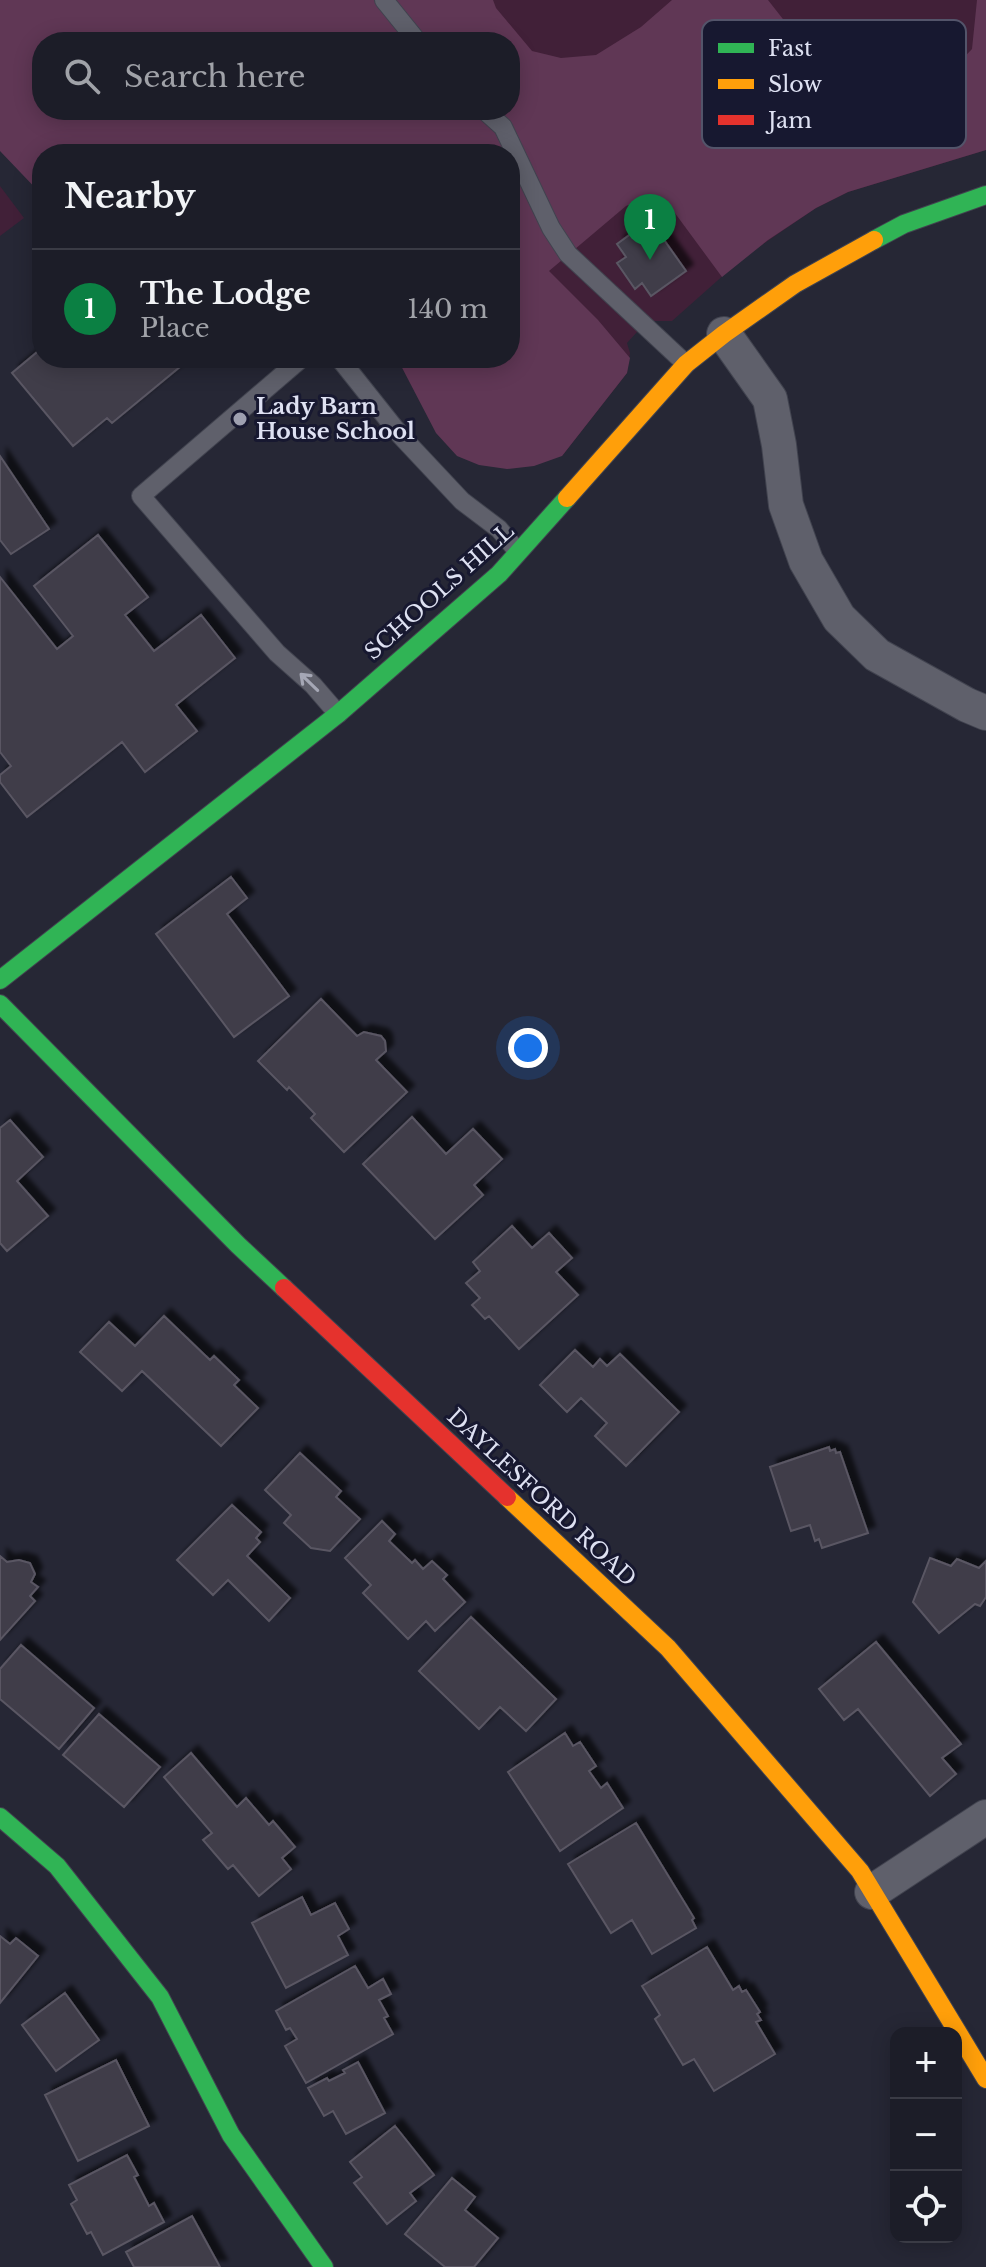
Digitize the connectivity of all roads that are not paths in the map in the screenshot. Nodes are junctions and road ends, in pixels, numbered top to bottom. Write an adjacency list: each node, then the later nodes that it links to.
1 (384, 0): 2 (lane)
2 (410, 32)
3 (495, 120): 4 (lane)
4 (511, 144)
5 (520, 163): 8 (lane)
6 (986, 195): 7 (street, SCHOOLS HILL)
7 (724, 334): 8 (street, SCHOOLS HILL); 12 (street)
8 (686, 364): 11 (street, SCHOOLS HILL)
9 (290, 368): 13 (lane, one-way to 9)
10 (347, 368): 11 (lane)
11 (520, 554): 13 (street, SCHOOLS HILL)
12 (986, 713)
13 (338, 714): 14 (street, SCHOOLS HILL)
14 (0, 980)
15 (0, 1004): 18 (street, DAYLESFORD ROAD)
16 (0, 1817): 20 (street)
17 (986, 1817): 18 (street)
18 (872, 1892): 19 (street, DAYLESFORD ROAD)
19 (986, 2079)
20 (324, 2267)

